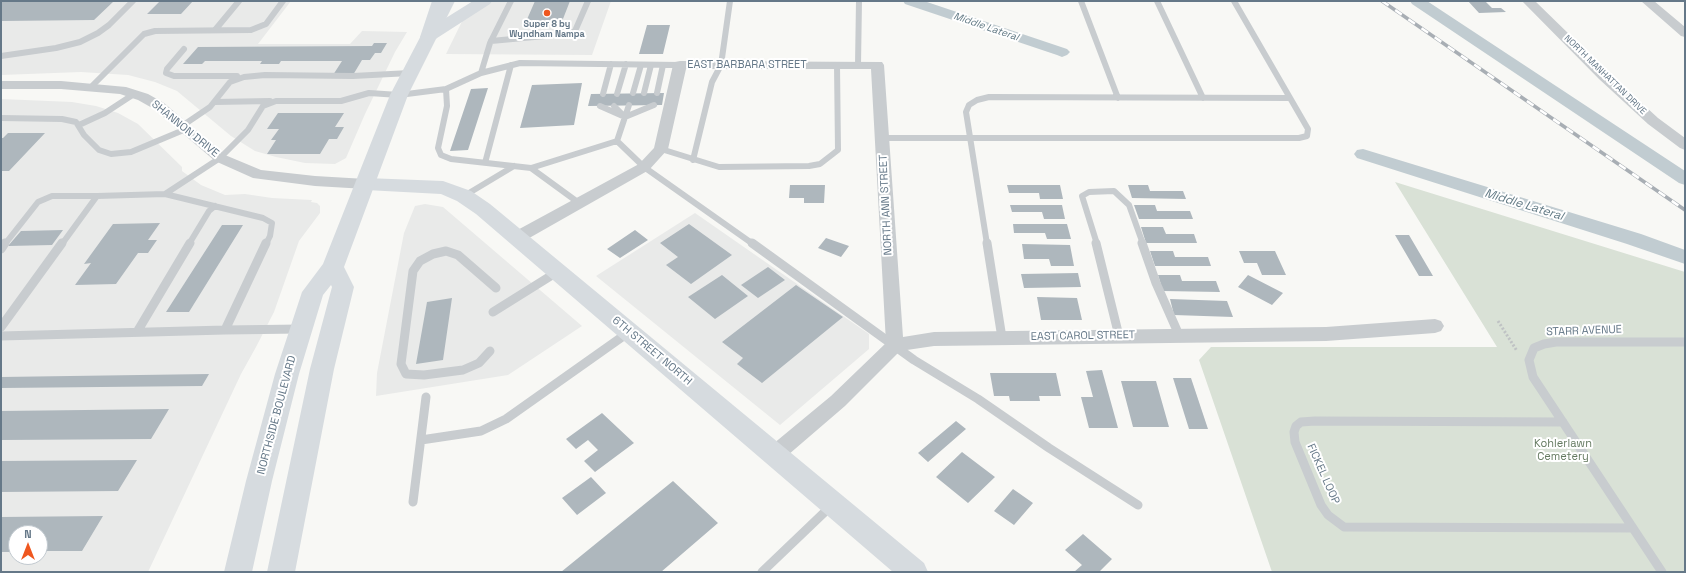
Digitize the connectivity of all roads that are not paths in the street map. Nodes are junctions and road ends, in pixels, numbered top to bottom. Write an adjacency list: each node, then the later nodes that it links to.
1 (133, 1): 21 (lane)
2 (239, 1): 16 (lane)
3 (283, 1): 16 (lane)
4 (440, 1): 18 (main road)
5 (448, 1): 18 (main road, NORTHSIDE BOULEVARD)
6 (484, 1): 18 (main road)
7 (510, 1): 19 (lane)
8 (588, 1): 19 (lane)
9 (730, 1): 28 (lane)
10 (859, 1): 30 (lane)
11 (1082, 1): 46 (lane)
12 (1157, 1): 47 (lane)
13 (1234, 1): 48 (lane)
14 (1528, 1): 63 (street, NORTH MANHATTAN DRIVE)
15 (1647, 1): 17 (street)
16 (214, 30): 37 (lane)
17 (1685, 33)
18 (428, 37): 34 (main road, NORTHSIDE BOULEVARD)
19 (491, 41): 33 (lane)
20 (184, 49): 35 (lane)
21 (1, 56)
22 (611, 64): 23 (lane); 24 (lane); 43 (lane)
23 (626, 64): 25 (lane); 44 (lane)
24 (511, 65): 33 (lane); 67 (lane)
25 (641, 65): 26 (lane); 39 (lane)
26 (651, 65): 27 (lane); 40 (lane)
27 (663, 65): 32 (lane); 41 (lane)
28 (721, 65): 29 (street, EAST BARBARA STREET); 32 (street, EAST BARBARA STREET); 66 (lane)
29 (837, 65): 30 (street, EAST BARBARA STREET); 66 (lane)
30 (858, 65): 31 (street, EAST BARBARA STREET)
31 (877, 65): 60 (street, NORTH ANN STREET)
32 (680, 66): 64 (street, EAST BARBARA STREET)
33 (481, 72): 38 (lane)
34 (410, 73): 35 (lane); 45 (main road, NORTHSIDE BOULEVARD)
35 (244, 76): 50 (lane)
36 (1, 86): 37 (street, SHANNON DRIVE)
37 (91, 87): 42 (street, SHANNON DRIVE)
38 (446, 89): 45 (lane); 67 (lane)
39 (633, 93)
40 (644, 93)
41 (657, 93)
42 (134, 94): 58 (lane); 59 (street, SHANNON DRIVE)
43 (603, 94)
44 (618, 94)
45 (399, 95): 49 (lane); 71 (main road, NORTHSIDE BOULEVARD)
46 (1118, 98): 47 (lane); 61 (lane)
47 (1203, 98): 48 (lane)
48 (1290, 98): 61 (lane)
49 (276, 101): 50 (lane); 65 (lane)
50 (215, 102): 59 (lane)
51 (629, 105): 56 (lane)
52 (642, 105): 56 (lane)
53 (654, 105): 56 (lane)
54 (600, 106): 56 (lane)
55 (614, 106): 56 (lane)
56 (625, 117): 62 (lane)
57 (1, 118): 58 (lane)
58 (79, 125): 59 (lane)
59 (184, 128): 65 (street, SHANNON DRIVE)
60 (882, 138): 61 (lane); 94 (street, NORTH ANN STREET)
61 (971, 138): 92 (lane)
62 (617, 141): 69 (lane); 70 (lane)
63 (1685, 145)
64 (661, 149): 66 (lane); 69 (street)
65 (220, 158): 71 (street, SHANNON DRIVE); 72 (lane)
66 (693, 160)
67 (485, 163): 68 (lane)
68 (514, 166): 70 (lane); 74 (lane)
69 (644, 167): 75 (street); 94 (lane)
70 (531, 168): 75 (lane)
71 (366, 184): 74 (main road, 6TH STREET NORTH); 79 (main road, NORTHSIDE BOULEVARD)
72 (165, 194): 73 (lane); 76 (lane)
73 (97, 196): 78 (lane); 84 (lane)
74 (464, 196): 77 (main road, 6TH STREET NORTH)
75 (579, 203): 77 (street)
76 (215, 206): 86 (lane); 87 (lane)
77 (518, 237): 80 (main road, 6TH STREET NORTH)
78 (1, 249)
79 (334, 266): 85 (main road, NORTHSIDE BOULEVARD); 105 (main road)
80 (558, 271): 82 (lane); 88 (main road, 6TH STREET NORTH)
81 (496, 288): 95 (lane)
82 (493, 312)
83 (1435, 326): 89 (street, EAST CAROL STREET)
84 (1, 327)
85 (301, 329): 86 (lane); 104 (main road, NORTHSIDE BOULEVARD)
86 (224, 330): 87 (lane)
87 (138, 332): 90 (lane)
88 (629, 332): 98 (lane); 99 (main road, 6TH STREET NORTH)
89 (1179, 335): 91 (street, EAST CAROL STREET); 91 (lane)
90 (1, 336)
91 (1119, 336): 92 (street, EAST CAROL STREET)
92 (1002, 338): 94 (street, EAST CAROL STREET)
93 (1685, 342): 97 (lane, STARR AVENUE)
94 (895, 345): 99 (street); 102 (lane)
95 (490, 351)
96 (426, 397): 98 (lane)
97 (1563, 422): 103 (lane); 103 (lane, FICKEL LOOP)
98 (421, 440): 100 (lane)
99 (774, 455): 101 (main road, 6TH STREET NORTH)
100 (413, 502)
101 (833, 504): 106 (lane); 107 (main road, 6TH STREET NORTH)
102 (1138, 505)
103 (1633, 528): 108 (lane)
104 (238, 572)
105 (282, 572)
106 (762, 572)
107 (914, 572)
108 (1662, 572)

